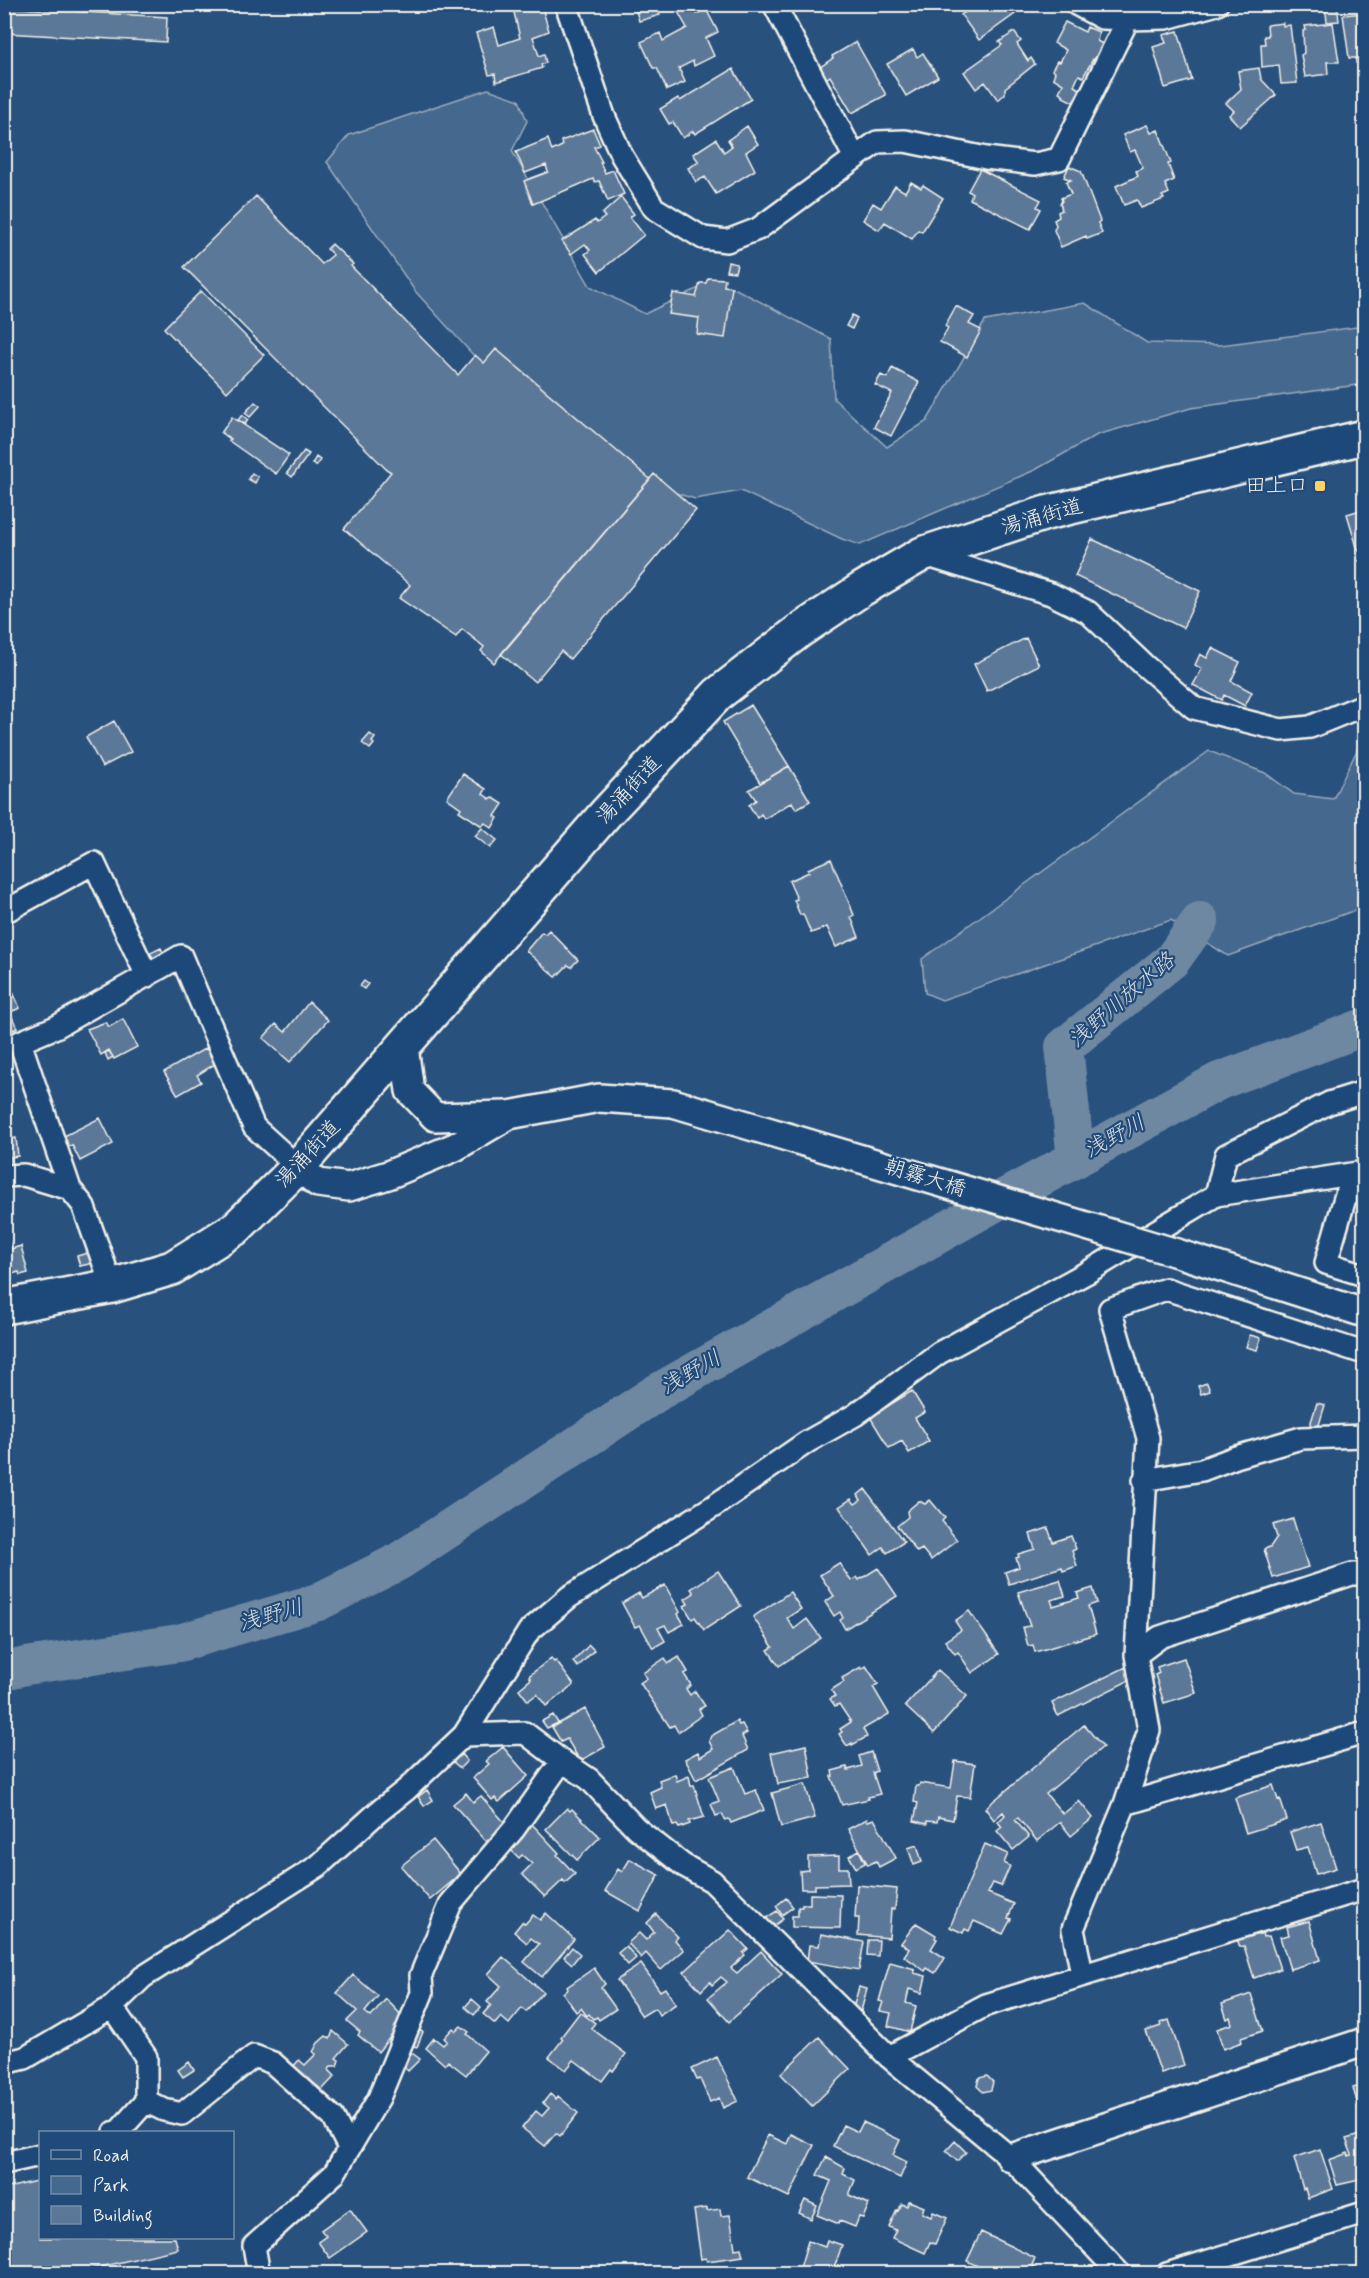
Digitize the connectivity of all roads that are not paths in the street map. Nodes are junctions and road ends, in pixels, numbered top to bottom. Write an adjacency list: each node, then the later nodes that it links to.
1 (566, 4): 6 (street)
2 (774, 4): 6 (street)
3 (1076, 4): 5 (street)
4 (1217, 4): 5 (street)
5 (1128, 19): 6 (street)
6 (855, 158)
7 (1365, 437): 8 (main road, 湯涌街道)
8 (922, 554): 9 (street); 12 (main road, 湯涌街道)
9 (1365, 705)
10 (4, 912): 11 (street)
11 (147, 976): 15 (street); 18 (street)
12 (404, 1047): 14 (street); 15 (main road, 湯涌街道)
13 (1365, 1092): 19 (street)
14 (509, 1115): 15 (street); 23 (street, 朝霧大橋, bridge)
15 (298, 1167): 21 (main road, 湯涌街道)
16 (1358, 1173): 19 (street); 20 (street)
17 (4, 1176): 18 (street)
18 (70, 1189): 21 (street)
19 (1216, 1195): 30 (street)
20 (1365, 1275)
21 (112, 1286): 22 (main road, 湯涌街道)
22 (4, 1307)
23 (1365, 1313)
24 (1365, 1353): 26 (street)
25 (1365, 1436): 26 (street)
26 (1144, 1480): 28 (street)
27 (1365, 1574): 28 (street)
28 (1136, 1655): 32 (street)
29 (1365, 1733): 32 (street)
30 (464, 1735): 31 (street); 35 (street)
31 (562, 1761): 37 (street); 41 (street)
32 (1125, 1804): 34 (street)
33 (1365, 1889): 34 (street)
34 (1082, 1974): 37 (street)
35 (112, 2007): 38 (street); 39 (street)
36 (1365, 2042): 43 (street)
37 (889, 2057): 43 (street)
38 (4, 2063)
39 (146, 2101): 40 (street); 41 (street)
40 (118, 2131)
41 (349, 2148): 46 (street)
42 (39, 2155): 44 (street)
43 (1011, 2158): 47 (street)
44 (4, 2163)
45 (1365, 2213): 48 (street)
46 (259, 2274)
47 (1120, 2274)
48 (1167, 2274)

